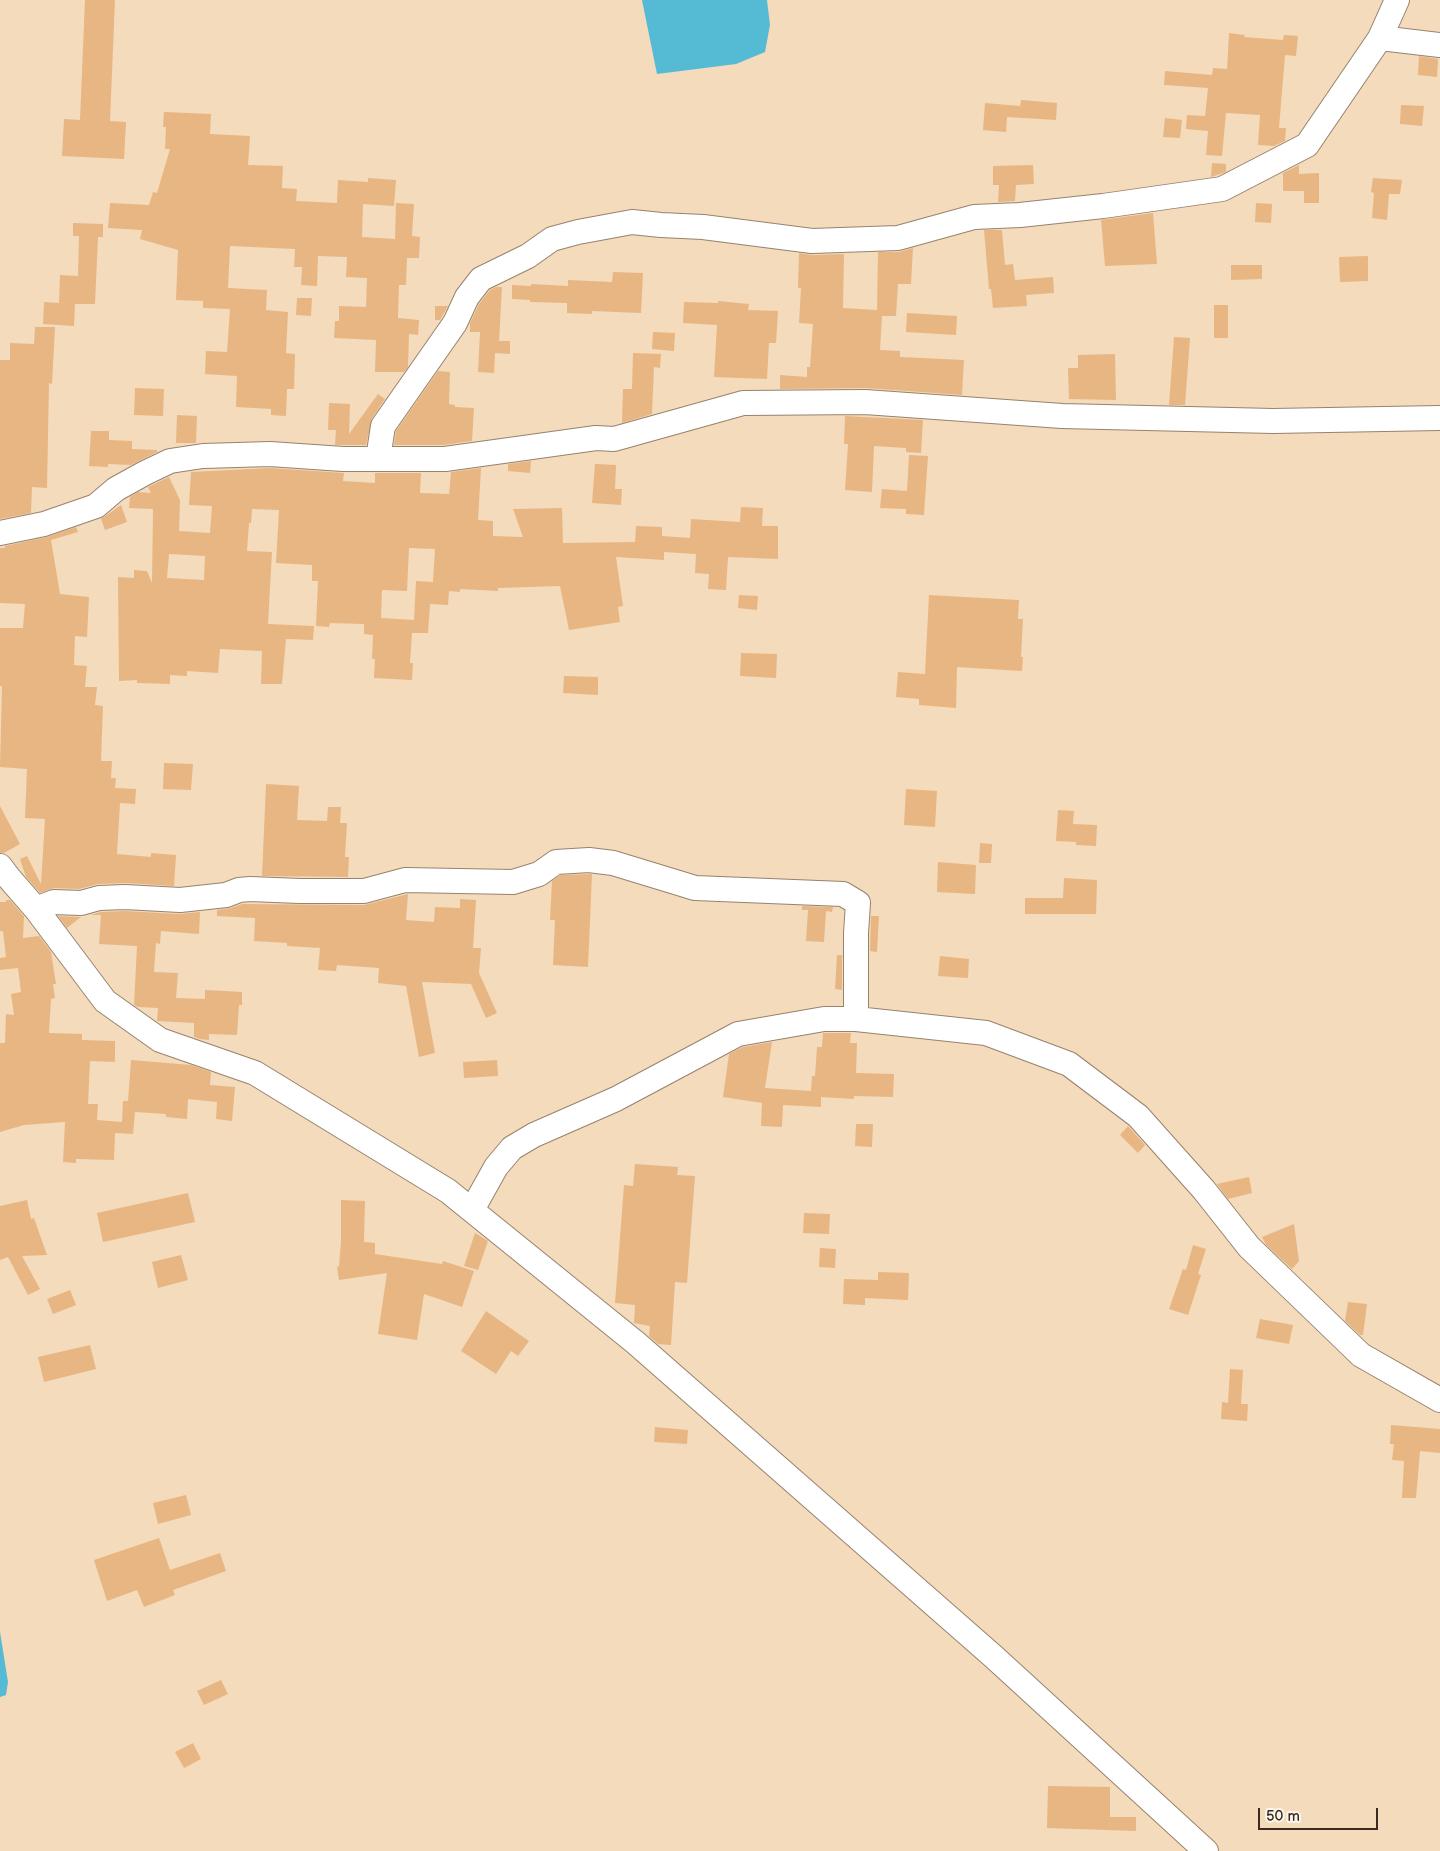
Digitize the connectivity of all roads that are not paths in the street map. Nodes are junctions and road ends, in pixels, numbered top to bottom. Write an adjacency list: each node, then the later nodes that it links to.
1 (1397, 0): 2 (street)
2 (1380, 38): 3 (street); 5 (street)
3 (1440, 45)
4 (1440, 418): 5 (street)
5 (378, 459): 6 (street)
6 (0, 533)
7 (0, 866): 8 (street)
8 (36, 908): 9 (street); 10 (street)
9 (856, 1019): 10 (street); 11 (street)
10 (472, 1210): 12 (street)
11 (1440, 1400)
12 (1206, 1851)

